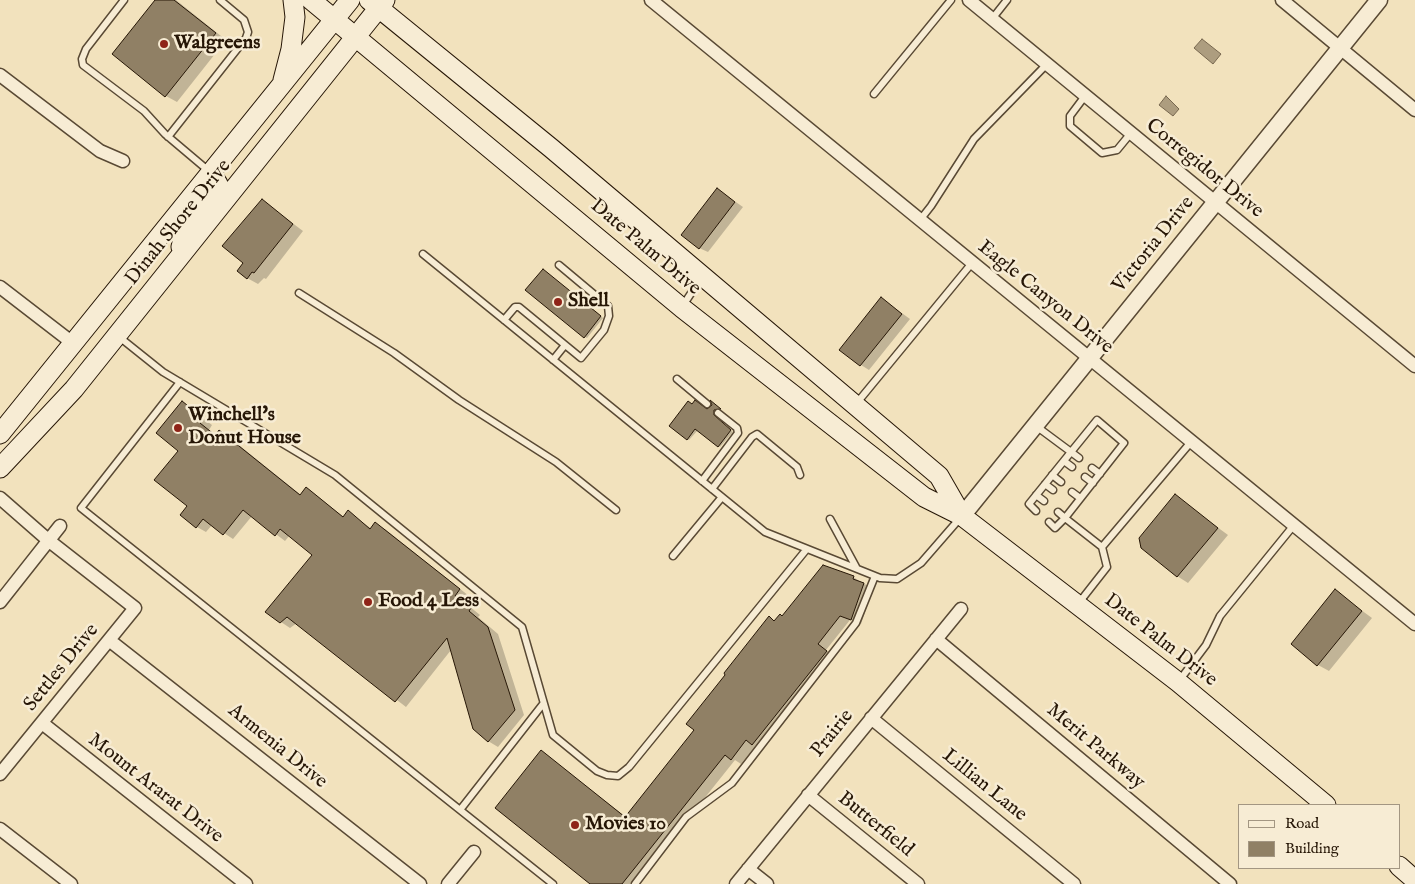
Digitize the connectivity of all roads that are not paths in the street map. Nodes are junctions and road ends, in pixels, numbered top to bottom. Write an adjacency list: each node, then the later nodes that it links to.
1 (124, 0): 24 (lane)
2 (220, 0): 24 (lane)
3 (293, 0): 19 (main road)
4 (311, 0): 14 (main road, Date Palm Drive)
5 (350, 0): 14 (main road, Dinah Shore Drive)
6 (651, 0): 28 (street, Eagle Canyon Drive)
7 (952, 0): 20 (lane)
8 (1007, 0): 13 (lane)
9 (1282, 0): 16 (street)
10 (1379, 0): 16 (street, Victoria Drive)
11 (975, 2): 13 (street, Corregidor Drive)
12 (378, 3): 15 (main road, Dinah Shore Drive); 33 (main road, Date Palm Drive)
13 (992, 19): 17 (street, Corregidor Drive)
14 (334, 21): 15 (main road, Date Palm Drive); 19 (main road, Dinah Shore Drive)
15 (356, 38): 31 (main road, Dinah Shore Drive); 36 (main road, Date Palm Drive)
16 (1340, 49): 22 (street); 27 (street, Victoria Drive)
17 (1047, 64): 21 (street, Corregidor Drive); 28 (lane)
18 (0, 75): 25 (street)
19 (281, 86): 26 (main road, Dinah Shore Drive)
20 (874, 94)
21 (1085, 96): 23 (street, Corregidor Drive); 23 (lane)
22 (1415, 110)
23 (1131, 133): 27 (street, Corregidor Drive)
24 (168, 137): 26 (lane)
25 (123, 160)
26 (211, 173): 31 (main road); 37 (main road, Dinah Shore Drive)
27 (1216, 203): 42 (street, Victoria Drive); 44 (street, Corregidor Drive)
28 (920, 220): 30 (street, Eagle Canyon Drive)
29 (423, 254): 38 (lane)
30 (972, 262): 42 (street, Eagle Canyon Drive); 49 (lane)
31 (176, 263): 39 (main road, Dinah Shore Drive)
32 (559, 265): 41 (lane)
33 (702, 275): 36 (lane); 49 (main road, Date Palm Drive)
34 (0, 287): 40 (street)
35 (299, 293): 79 (lane)
36 (682, 308): 82 (main road, Date Palm Drive)
37 (95, 318): 39 (main road); 40 (main road, Dinah Shore Drive)
38 (504, 320): 41 (lane); 43 (lane)
39 (118, 335): 46 (lane); 59 (main road, Dinah Shore Drive)
40 (74, 344): 47 (main road, Dinah Shore Drive)
41 (565, 345): 43 (lane)
42 (1090, 358): 51 (street, Victoria Drive); 53 (street, Eagle Canyon Drive)
43 (553, 360): 65 (lane)
44 (1415, 366)
45 (677, 379): 48 (lane)
46 (180, 382): 101 (lane); 107 (lane)
47 (34, 392): 52 (main road, Dinah Shore Drive); 54 (main road)
48 (707, 404)
49 (856, 405): 82 (main road, Date Palm Drive)
50 (718, 413): 65 (lane)
51 (1036, 426): 55 (lane); 82 (street, Victoria Drive)
52 (0, 434)
53 (1192, 442): 86 (street, Eagle Canyon Drive); 89 (lane)
54 (0, 450)
55 (1071, 452): 56 (lane); 57 (lane); 62 (lane)
56 (1079, 458)
57 (1064, 461): 58 (lane); 63 (lane)
58 (1072, 467)
59 (0, 468)
60 (1092, 468): 62 (lane)
61 (800, 474): 69 (lane)
62 (1100, 474): 67 (lane)
63 (1052, 475): 66 (lane); 68 (lane)
64 (1085, 477): 67 (lane)
65 (702, 481): 69 (lane)
66 (1061, 482)
67 (1092, 483): 75 (lane)
68 (1045, 484): 70 (lane); 72 (lane)
69 (712, 489): 73 (lane)
70 (1053, 490)
71 (1072, 492): 75 (lane)
72 (1036, 495): 76 (lane); 80 (lane)
73 (722, 497): 90 (lane); 91 (lane)
74 (0, 498): 88 (street)
75 (1080, 498): 78 (lane)
76 (1044, 501)
77 (1066, 501): 78 (lane)
78 (1074, 507): 83 (lane)
79 (616, 510)
80 (1036, 511)
81 (1058, 512): 83 (lane)
82 (962, 516): 93 (lane); 95 (main road, Date Palm Drive)
83 (1065, 518): 85 (lane); 89 (lane)
84 (830, 519): 92 (lane)
85 (1049, 522)
86 (1294, 525): 97 (street, Eagle Canyon Drive); 100 (lane)
87 (60, 526): 88 (street)
88 (48, 540): 94 (street); 98 (street, Settles Drive)
89 (1102, 547): 95 (lane)
90 (806, 550): 92 (lane); 101 (lane)
91 (674, 556)
92 (856, 567): 93 (lane)
93 (875, 576): 118 (lane)
94 (0, 602)
95 (1078, 605): 100 (main road, Date Palm Drive)
96 (961, 609): 99 (street, Prairie)
97 (1415, 624)
98 (110, 640): 103 (street, Settles Drive); 115 (street, Armenia Drive)
99 (936, 640): 102 (street, Prairie); 123 (street, Merit Parkway)
100 (1178, 682): 106 (main road, Date Palm Drive)
101 (543, 704): 107 (lane)
102 (871, 718): 105 (street, Prairie); 122 (street, Lillian Lane)
103 (42, 723): 104 (street, Settles Drive); 114 (street, Mount Ararat Drive)
104 (0, 774)
105 (808, 795): 111 (street, Prairie); 121 (street, Butterfield)
106 (1325, 804)
107 (460, 810): 117 (lane)
108 (0, 829): 113 (street)
109 (474, 852): 116 (street)
110 (1400, 867): 112 (main road)
111 (748, 869): 119 (street, Prairie); 120 (street)
112 (1415, 882)
113 (71, 884)
114 (246, 884)
115 (420, 884)
116 (448, 884)
117 (553, 884)
118 (635, 884)
119 (736, 884)
120 (767, 884)
121 (918, 884)
122 (1074, 884)
123 (1230, 884)

